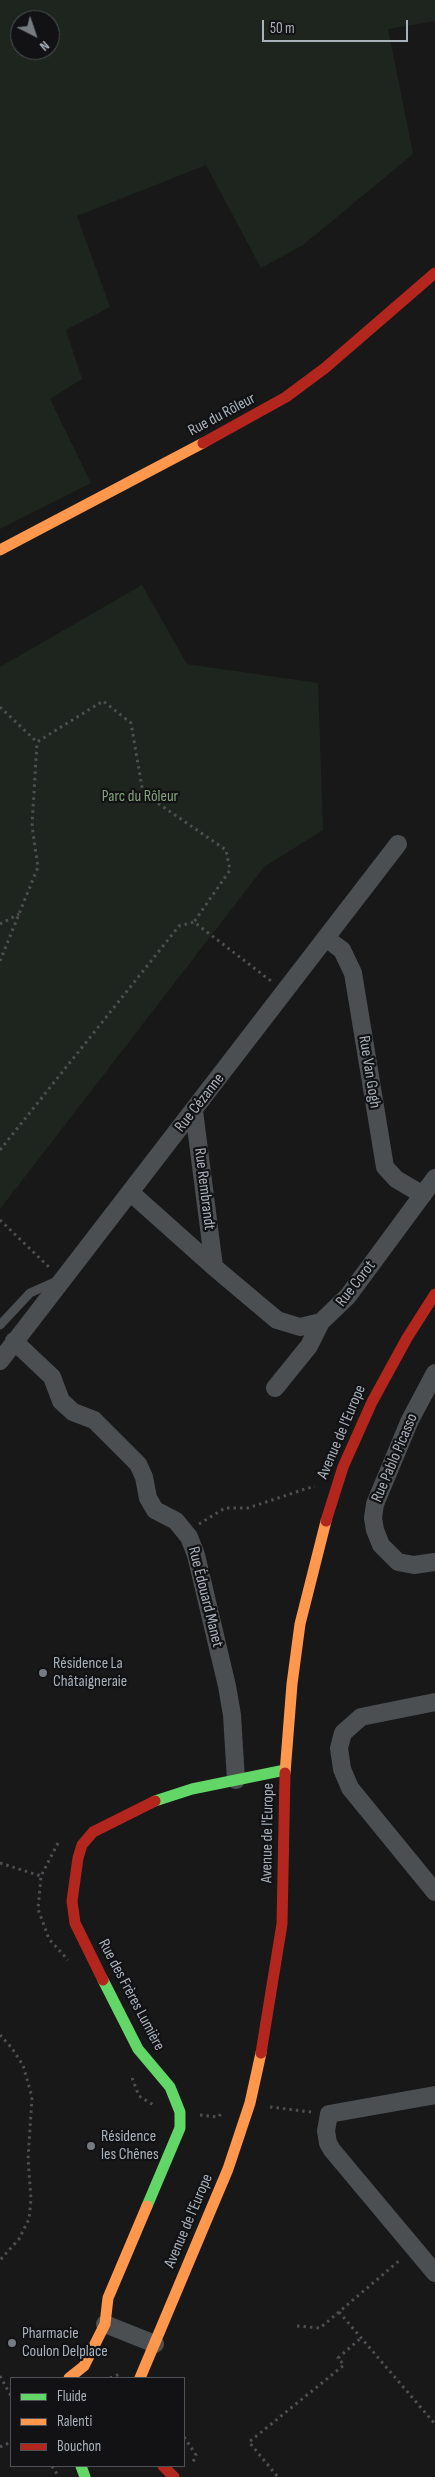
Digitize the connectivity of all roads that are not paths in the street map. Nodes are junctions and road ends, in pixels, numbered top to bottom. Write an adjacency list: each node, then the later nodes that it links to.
1 (435, 273): 2 (street, Rue du Rôleur)
2 (0, 550)
3 (398, 844): 4 (street, Rue Cézanne)
4 (327, 938): 5 (street, Rue Cézanne); 8 (street, Rue Van Gogh)
5 (194, 1111): 7 (street, Rue Cézanne); 9 (street, Rue Rembrandt)
6 (435, 1178): 8 (street, Rue Corot)
7 (130, 1192): 9 (street, Rue Rembrandt); 10 (street, Rue Cézanne)
8 (423, 1196): 12 (street, Rue Corot)
9 (214, 1267): 12 (street, Rue Rembrandt)
10 (61, 1279): 13 (lane); 14 (street, Rue Cézanne)
11 (435, 1294): 20 (street, Avenue de l'Europe)
12 (322, 1322): 17 (street, Rue Corot)
13 (0, 1325)
14 (14, 1341): 15 (street, Rue Cézanne); 21 (street, Rue Édouard Manet)
15 (0, 1361)
16 (435, 1373): 18 (street, Rue Pablo Picasso)
17 (275, 1388)
18 (435, 1562)
19 (435, 1702): 22 (street)
20 (285, 1770): 21 (street, Rue des Frères Lumière); 26 (street, Avenue de l'Europe)
21 (236, 1780): 25 (street, Rue des Frères Lumière)
22 (435, 1892)
23 (435, 2095): 24 (street)
24 (435, 2273)
25 (105, 2324): 26 (street); 27 (street, Rue des Frères Lumière)
26 (155, 2344): 28 (street, Avenue de l'Europe)
27 (70, 2377)
28 (140, 2377)
29 (164, 2467): 30 (street)
30 (174, 2477)

